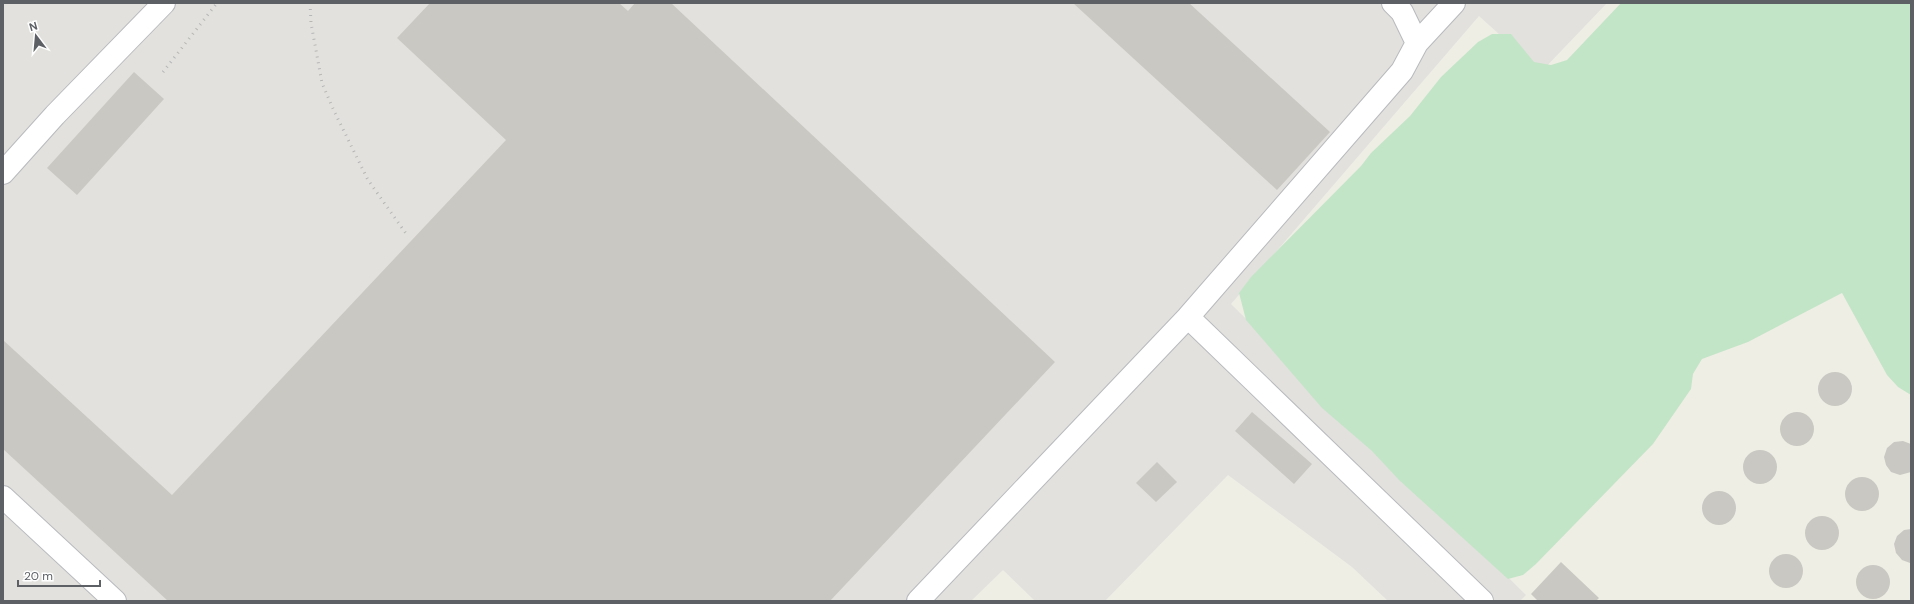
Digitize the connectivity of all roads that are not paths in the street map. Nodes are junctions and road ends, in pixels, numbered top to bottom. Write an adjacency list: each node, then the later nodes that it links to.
1 (164, 3): 5 (lane)
2 (1393, 3): 4 (lane)
3 (1454, 3): 4 (lane)
4 (1417, 43): 6 (lane)
5 (3, 174)
6 (1188, 317): 9 (lane); 10 (lane)
7 (3, 497): 8 (lane)
8 (115, 601)
9 (918, 601)
10 (1482, 601)

